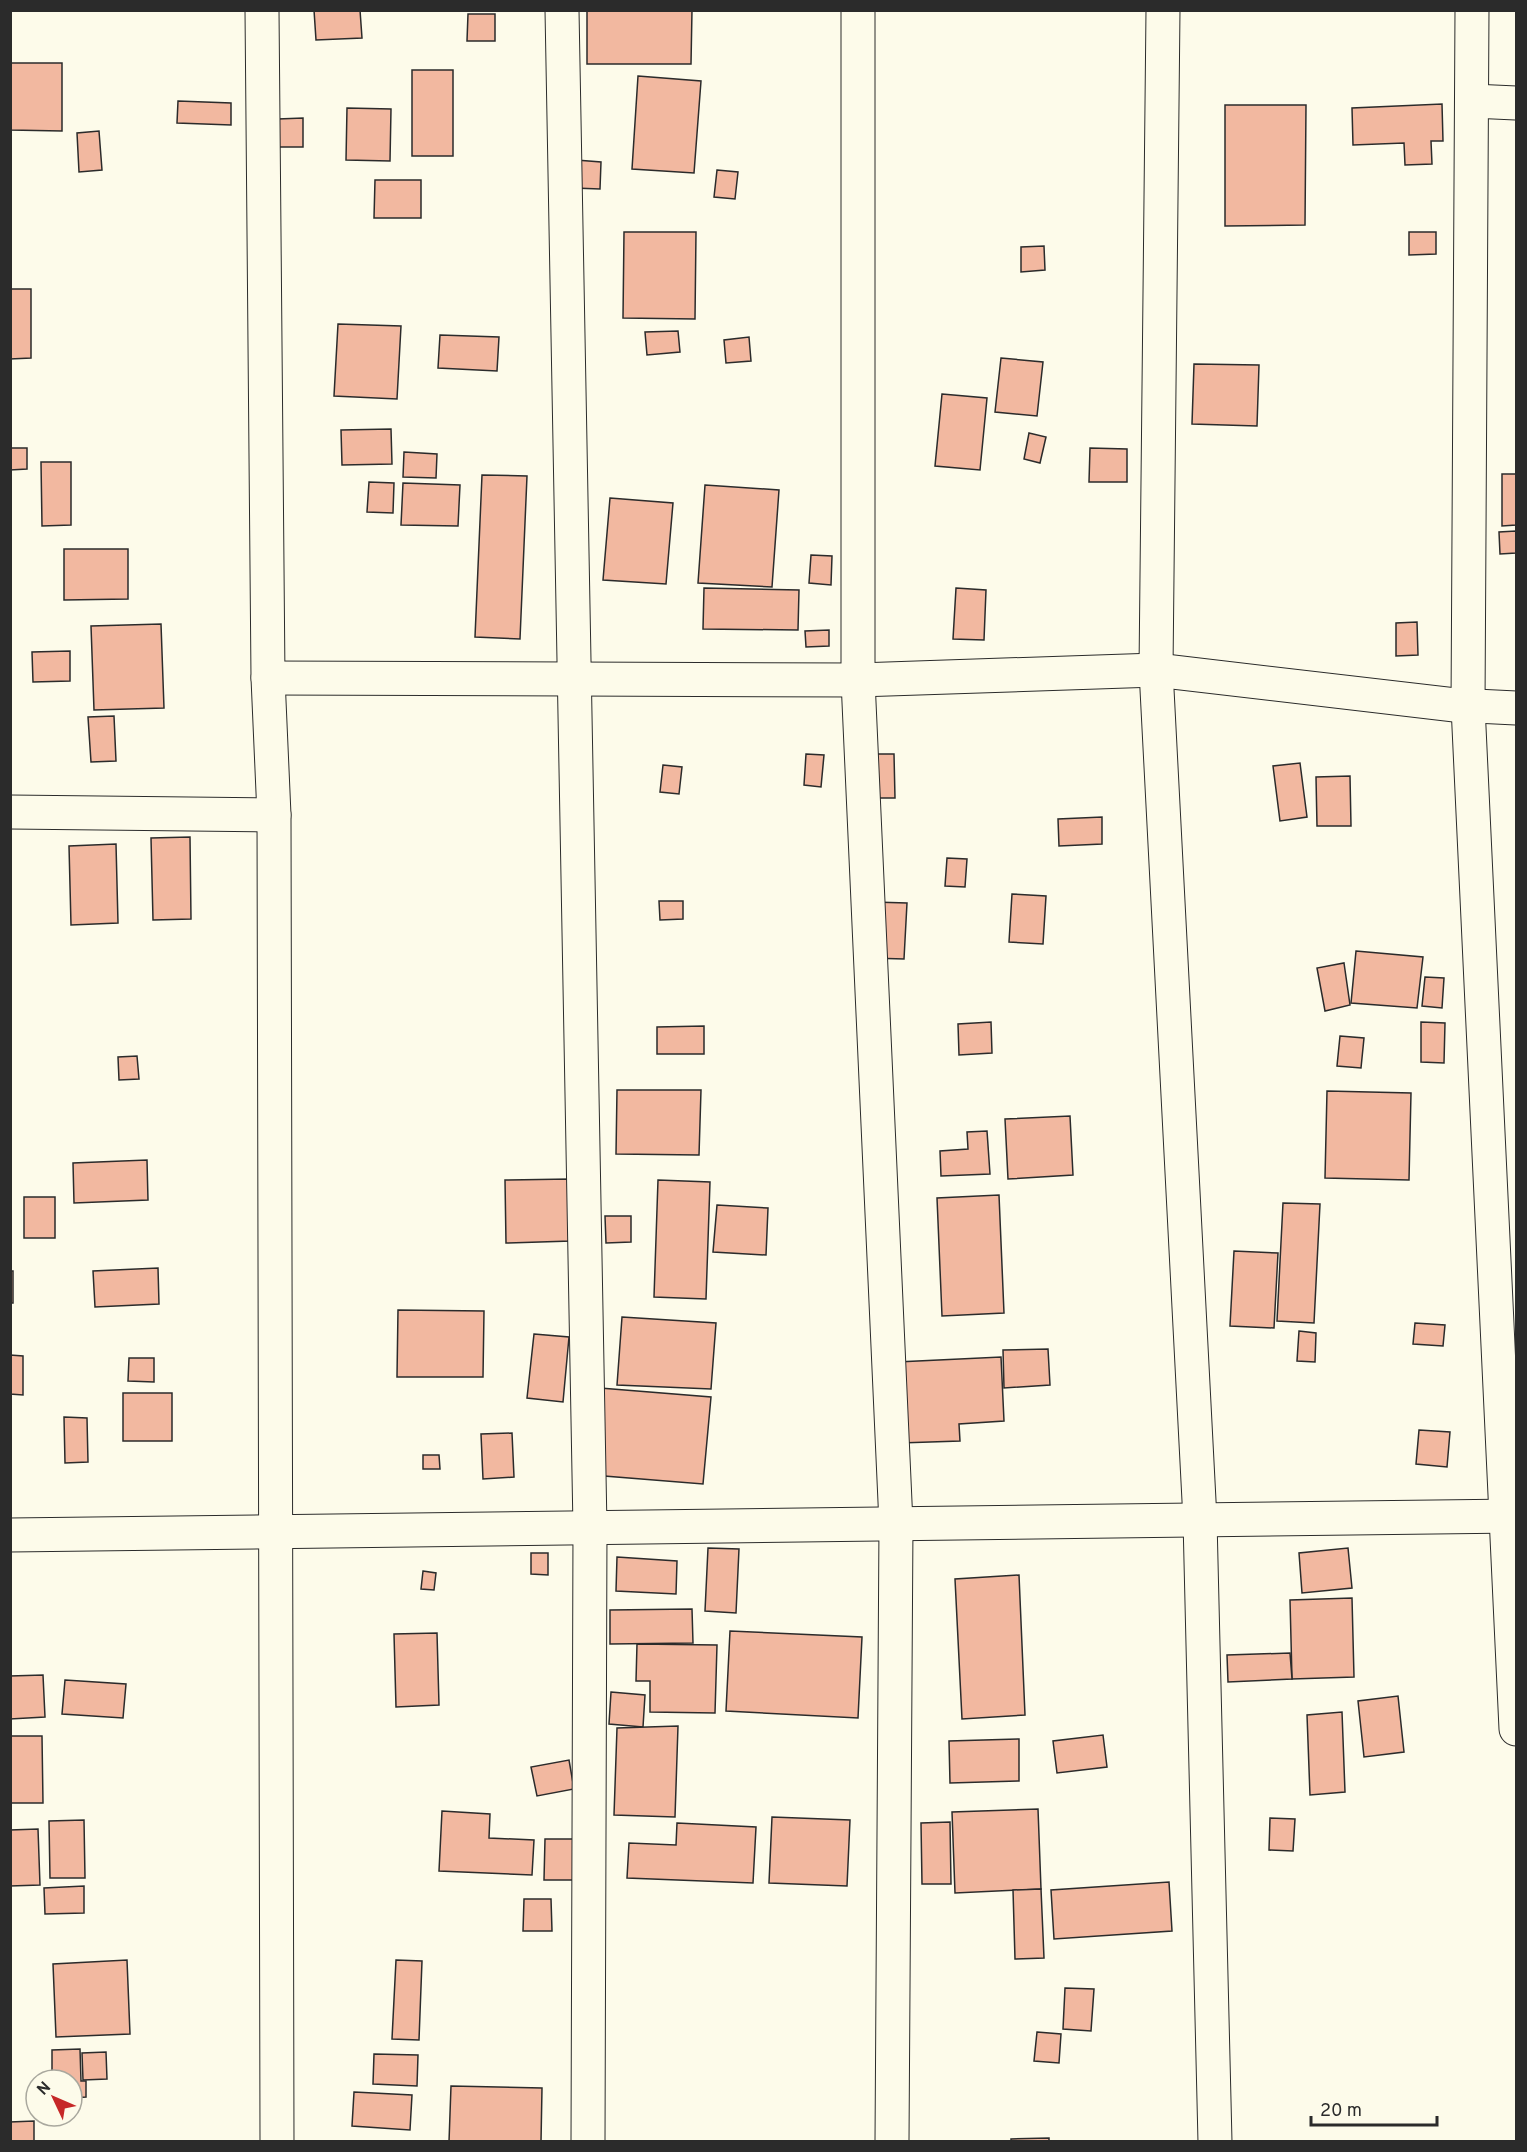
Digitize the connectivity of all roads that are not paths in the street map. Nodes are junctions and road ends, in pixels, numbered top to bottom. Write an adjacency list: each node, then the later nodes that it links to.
1 (262, 10): 9 (street)
2 (562, 10): 10 (street)
3 (858, 10): 11 (street)
4 (1163, 10): 8 (street)
5 (1472, 10): 6 (street)
6 (1472, 101): 7 (street); 12 (street)
7 (1516, 102)
8 (1156, 670): 11 (street); 12 (street); 17 (street)
9 (268, 678): 10 (street); 15 (street)
10 (574, 679): 11 (street); 19 (street)
11 (858, 680): 18 (street)
12 (1468, 706): 13 (street); 16 (street)
13 (1516, 708)
14 (10, 812): 15 (street)
15 (274, 815): 20 (street)
16 (1512, 1516): 17 (street); 22 (street)
17 (1200, 1520): 18 (street); 26 (street)
18 (896, 1524): 19 (street); 25 (street)
19 (590, 1528): 20 (street); 24 (street)
20 (275, 1532): 21 (street); 23 (street)
21 (10, 1535)
22 (1516, 1729)
23 (277, 2142)
24 (588, 2142)
25 (892, 2142)
26 (1215, 2142)

